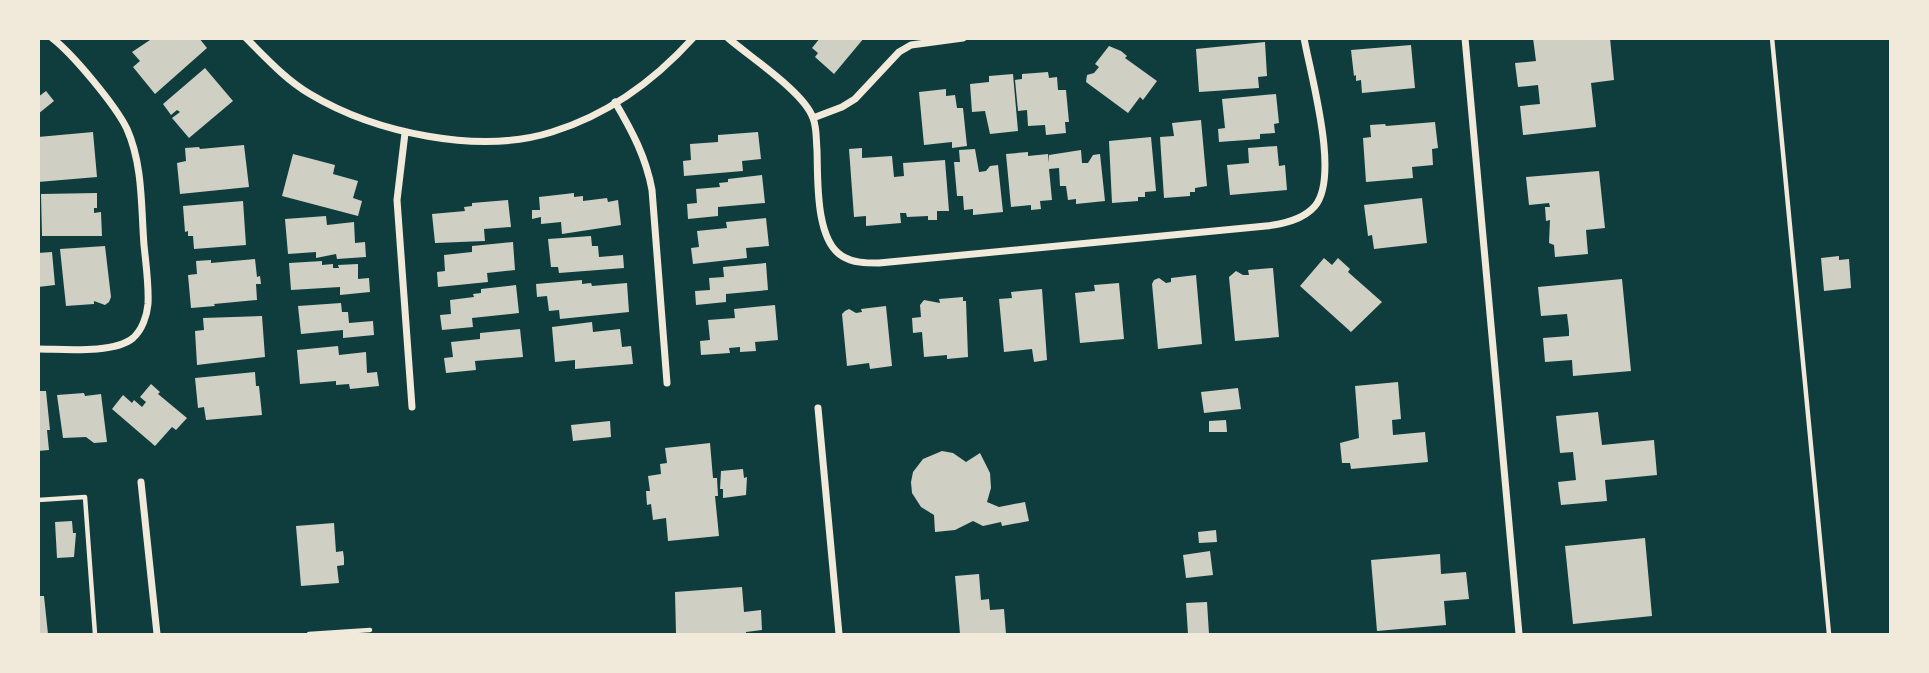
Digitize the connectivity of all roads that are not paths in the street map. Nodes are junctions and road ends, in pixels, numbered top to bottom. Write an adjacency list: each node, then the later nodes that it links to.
1 (52, 38): 11 (street)
2 (246, 38): 10 (street)
3 (693, 38): 8 (street)
4 (728, 38): 9 (street)
5 (963, 38): 9 (street)
6 (1304, 38): 9 (street)
7 (1465, 38): 22 (street)
8 (615, 102): 10 (street); 12 (street)
9 (813, 118)
10 (405, 132): 13 (street)
11 (38, 349)
12 (667, 383)
13 (412, 407)
14 (818, 408): 21 (street)
15 (141, 482): 19 (street)
16 (38, 500): 18 (lane)
17 (370, 629): 20 (lane)
18 (95, 635)
19 (157, 635)
20 (309, 635)
21 (839, 635)
22 (1519, 635)

